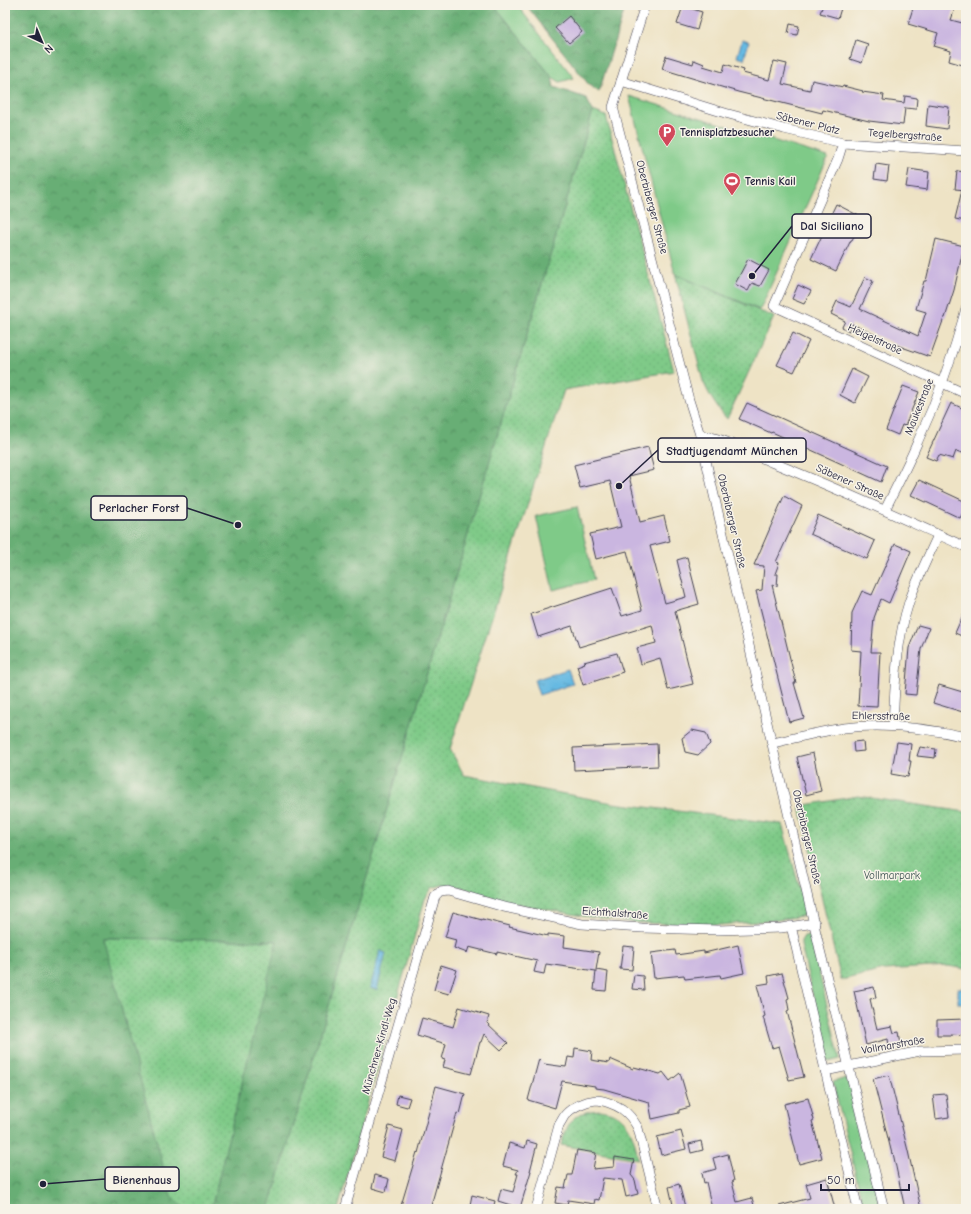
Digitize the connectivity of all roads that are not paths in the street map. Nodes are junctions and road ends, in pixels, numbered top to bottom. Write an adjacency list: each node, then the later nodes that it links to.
1 (645, 5): 2 (street, Oberbiberger Straße)
2 (621, 81): 3 (street, Säbener Platz); 9 (street, Oberbiberger Straße)
3 (843, 143): 4 (street, Tegelbergstraße); 5 (street, Säbener Platz)
4 (966, 152)
5 (774, 306): 7 (street, Heigelstraße)
6 (966, 309): 7 (street, Maukestraße)
7 (942, 383): 8 (street, Heigelstraße); 10 (street, Maukestraße)
8 (966, 394)
9 (700, 435): 10 (street, Säbener Straße); 15 (street, Oberbiberger Straße)
10 (885, 510): 11 (street, Säbener Straße)
11 (938, 535): 12 (street, Säbener Straße); 13 (street)
12 (966, 547)
13 (893, 726): 14 (street, Ehlersstraße); 15 (street, Ehlersstraße)
14 (966, 737)
15 (772, 743): 17 (street, Oberbiberger Straße)
16 (440, 892): 18 (street, Eichthalstraße); 22 (street, Münchner-Kindl-Weg)
17 (815, 923): 18 (street); 20 (street, Oberbiberger Straße)
18 (791, 926): 21 (street)
19 (966, 1050): 20 (street, Vollmarstraße)
20 (849, 1065): 21 (street, Vollmarstraße); 26 (street, Oberbiberger Straße)
21 (824, 1071): 25 (street)
22 (345, 1209)
23 (536, 1209): 24 (street)
24 (658, 1209)
25 (858, 1209)
26 (884, 1209)

